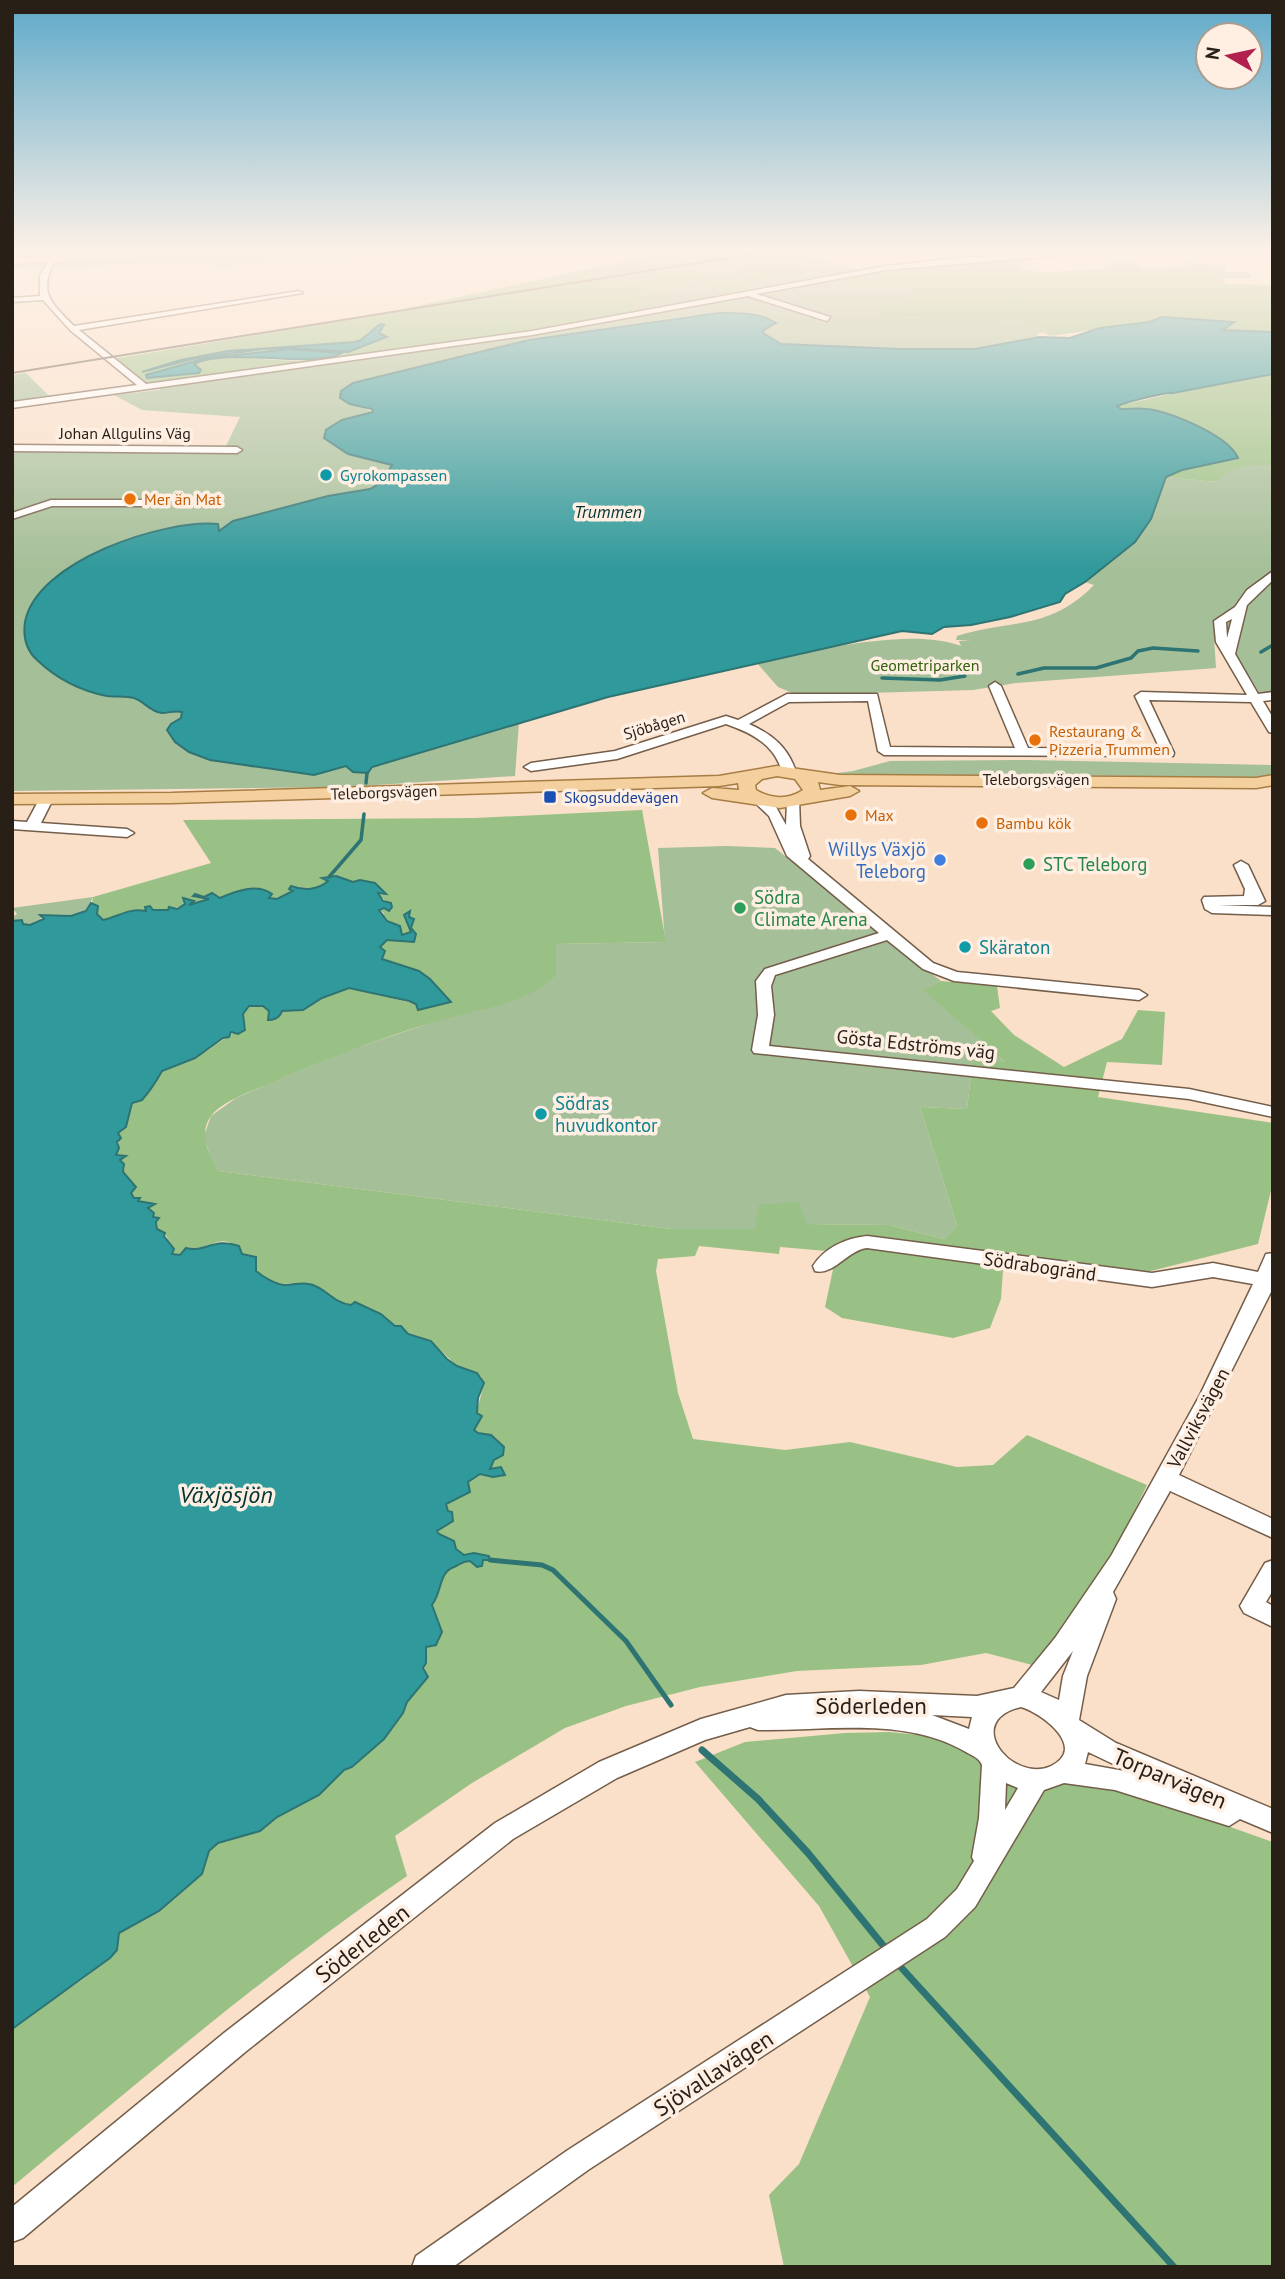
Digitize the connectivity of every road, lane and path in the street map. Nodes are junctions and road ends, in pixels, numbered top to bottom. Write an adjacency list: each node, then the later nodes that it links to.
1 (110, 357): 3 (street)
2 (363, 357): 3 (street)
3 (145, 387): 4 (street)
4 (12, 405)
5 (12, 448): 6 (street, Johan Allgulins Väg)
6 (237, 450)
7 (147, 503): 8 (street)
8 (12, 516)
9 (1273, 574): 11 (street)
10 (995, 687): 16 (street)
11 (1253, 696): 12 (street); 14 (street); 16 (street)
12 (1273, 696)
13 (739, 724): 15 (street); 16 (street); 17 (street, Sjöbågen)
14 (1273, 729)
15 (776, 751): 18 (street); 19 (street)
16 (1023, 752)
17 (531, 766)
18 (794, 773): 19 (main road, Teleborgsvägen); 20 (main road, Teleborgsvägen); 24 (main road)
19 (758, 774): 22 (main road); 26 (main road, Teleborgsvägen)
20 (1273, 780)
21 (1273, 794): 24 (main road, Teleborgsvägen)
22 (756, 797): 24 (main road, Teleborgsvägen); 26 (main road, Teleborgsvägen); 29 (street)
23 (12, 799): 26 (main road, Teleborgsvägen)
24 (799, 800): 29 (street)
25 (12, 811): 26 (main road, Teleborgsvägen)
26 (39, 812): 27 (street); 28 (street)
27 (12, 825)
28 (127, 833)
29 (808, 865): 33 (street)
30 (1241, 865): 32 (street)
31 (1250, 892): 32 (street)
32 (1268, 910)
33 (891, 934): 34 (street); 35 (street, Gösta Edströms väg)
34 (1139, 995)
35 (1273, 1112)
36 (822, 1266): 37 (street, Södrabogränd)
37 (1270, 1273): 38 (street, Vallviksvägen)
38 (1166, 1479): 39 (street); 41 (street, Vallviksvägen)
39 (1273, 1530)
40 (1273, 1569): 42 (street)
41 (1115, 1573): 43 (street, Vallviksvägen); 46 (street, Vallviksvägen)
42 (1273, 1617)
43 (1021, 1697): 44 (street); 46 (street)
44 (996, 1704): 45 (street, Söderleden); 47 (street)
45 (747, 1718): 47 (street, Söderleden); 53 (street, Söderleden)
46 (1070, 1724): 48 (street); 50 (street, Torparvägen)
47 (990, 1757): 49 (street); 52 (street, Sjövallavägen)
48 (1063, 1772): 49 (street); 51 (street, Torparvägen)
49 (1037, 1780): 52 (street, Sjövallavägen)
50 (1273, 1821)
51 (1273, 1828)
52 (984, 1865): 54 (street, Sjövallavägen)
53 (12, 2227)
54 (427, 2267)

